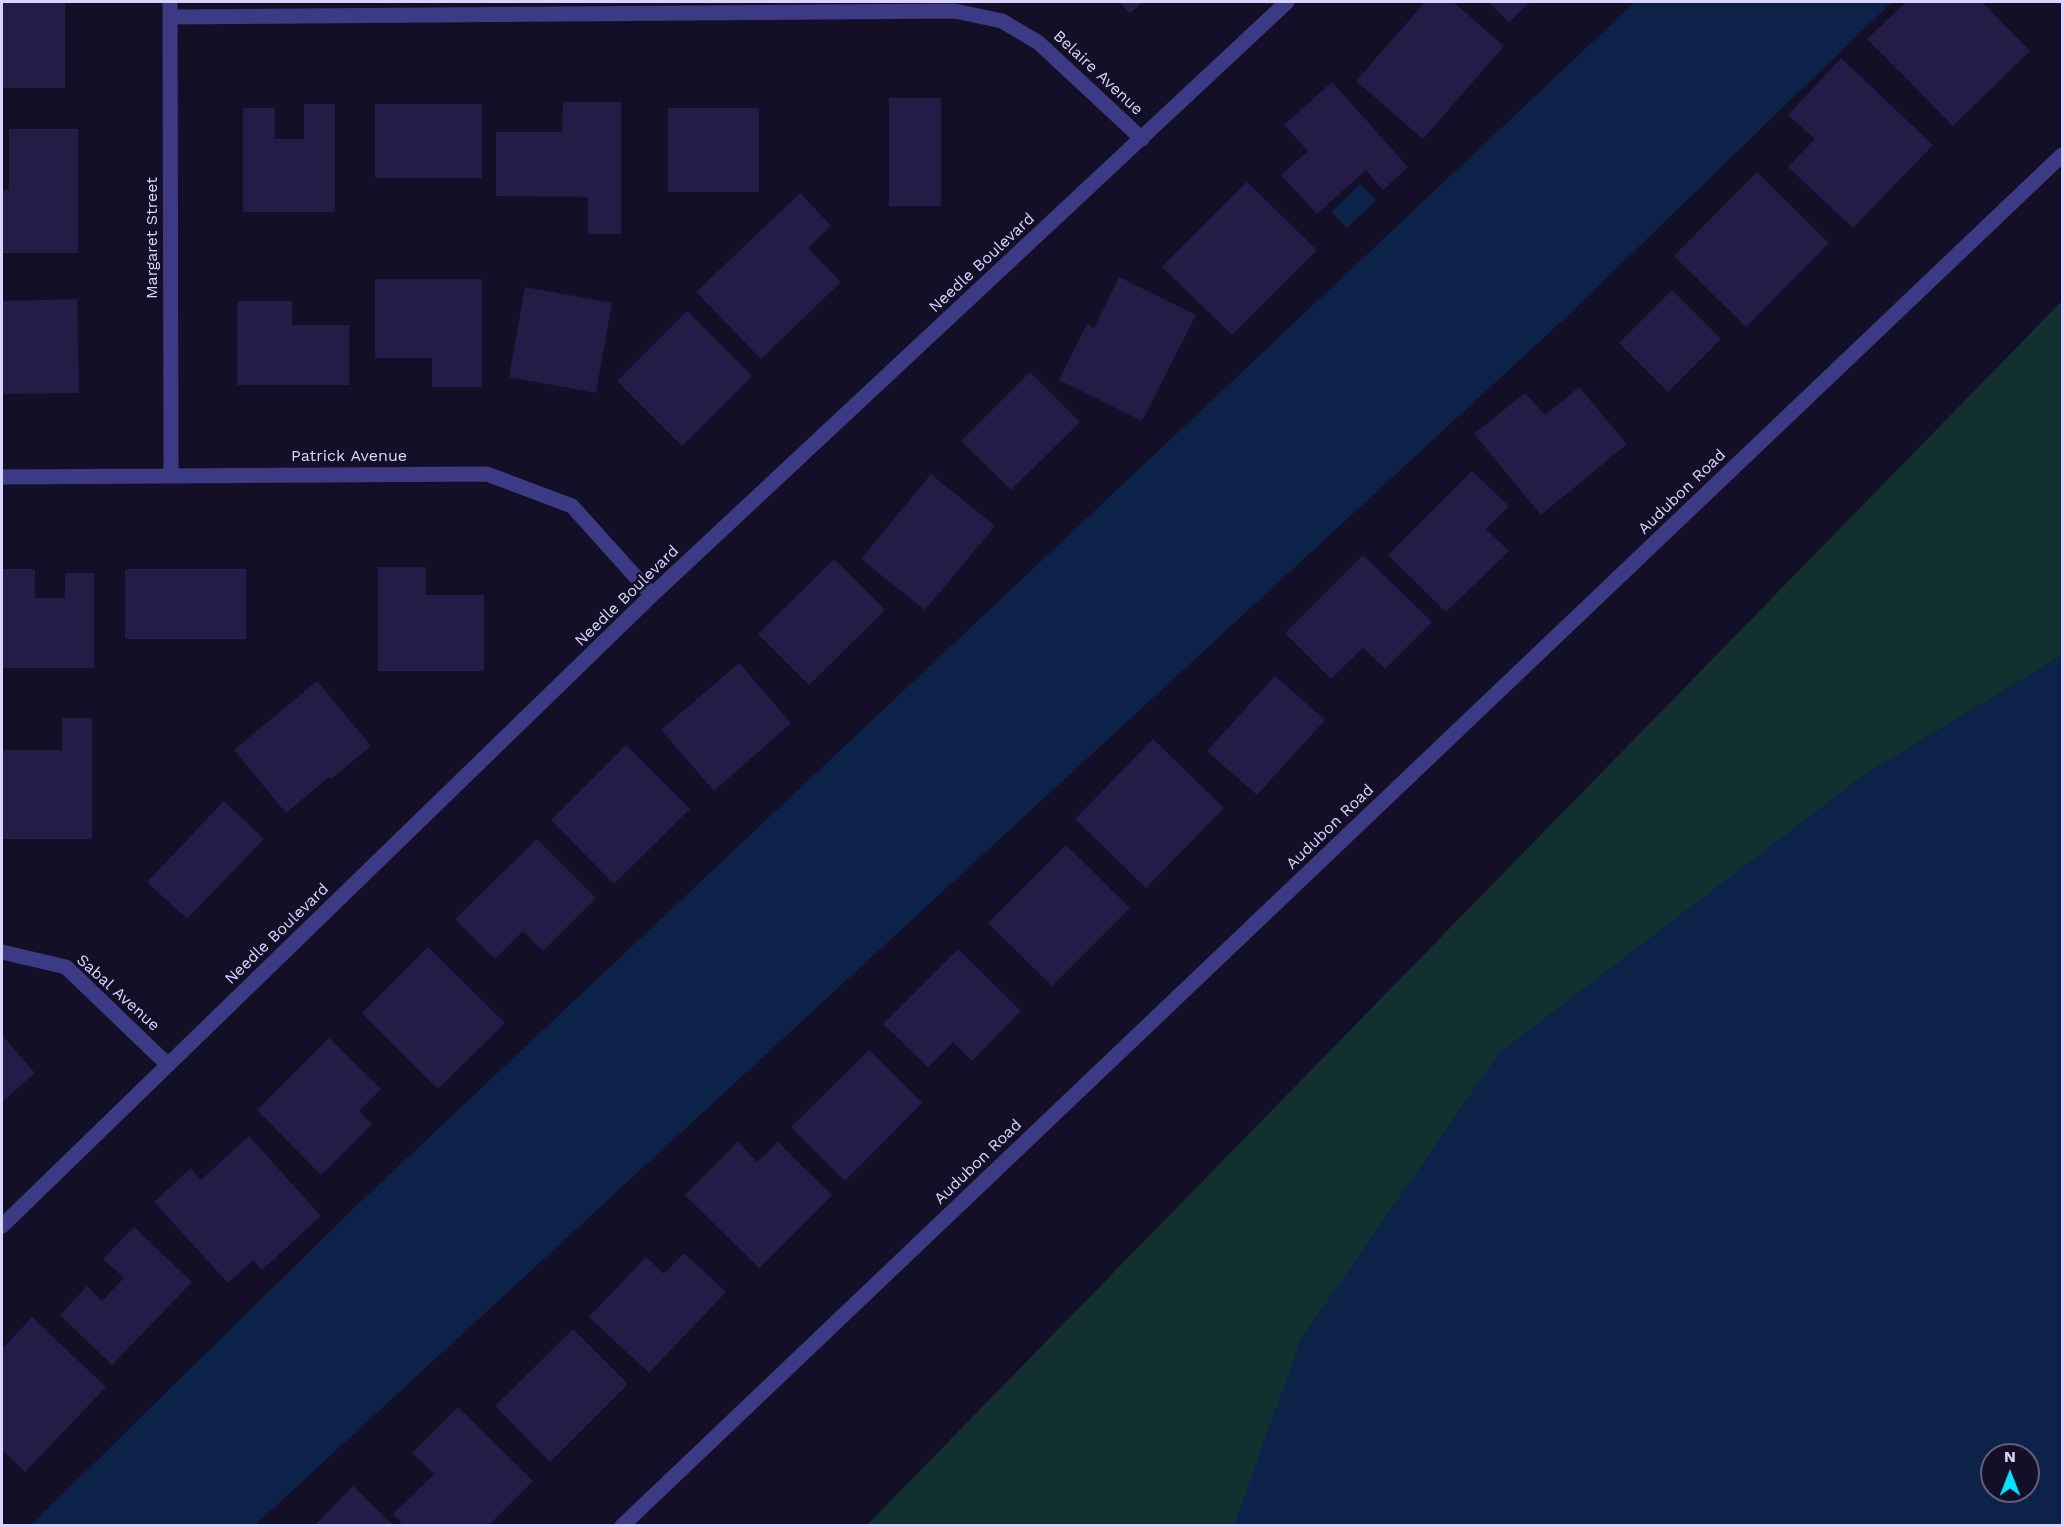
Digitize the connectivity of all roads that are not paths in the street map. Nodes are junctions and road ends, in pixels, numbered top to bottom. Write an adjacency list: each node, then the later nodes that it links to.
1 (1287, 2): 3 (street, Needle Boulevard)
2 (170, 9): 3 (street, Belaire Avenue); 5 (street, Margaret Street)
3 (1142, 139): 7 (street, Needle Boulevard)
4 (2062, 155): 11 (street, Audubon Road)
5 (171, 474): 6 (street, Patrick Avenue); 7 (street, Patrick Avenue)
6 (2, 477)
7 (652, 595): 9 (street, Needle Boulevard)
8 (2, 952): 9 (street, Sabal Avenue)
9 (168, 1065): 10 (street, Needle Boulevard)
10 (2, 1226)
11 (622, 1526)

